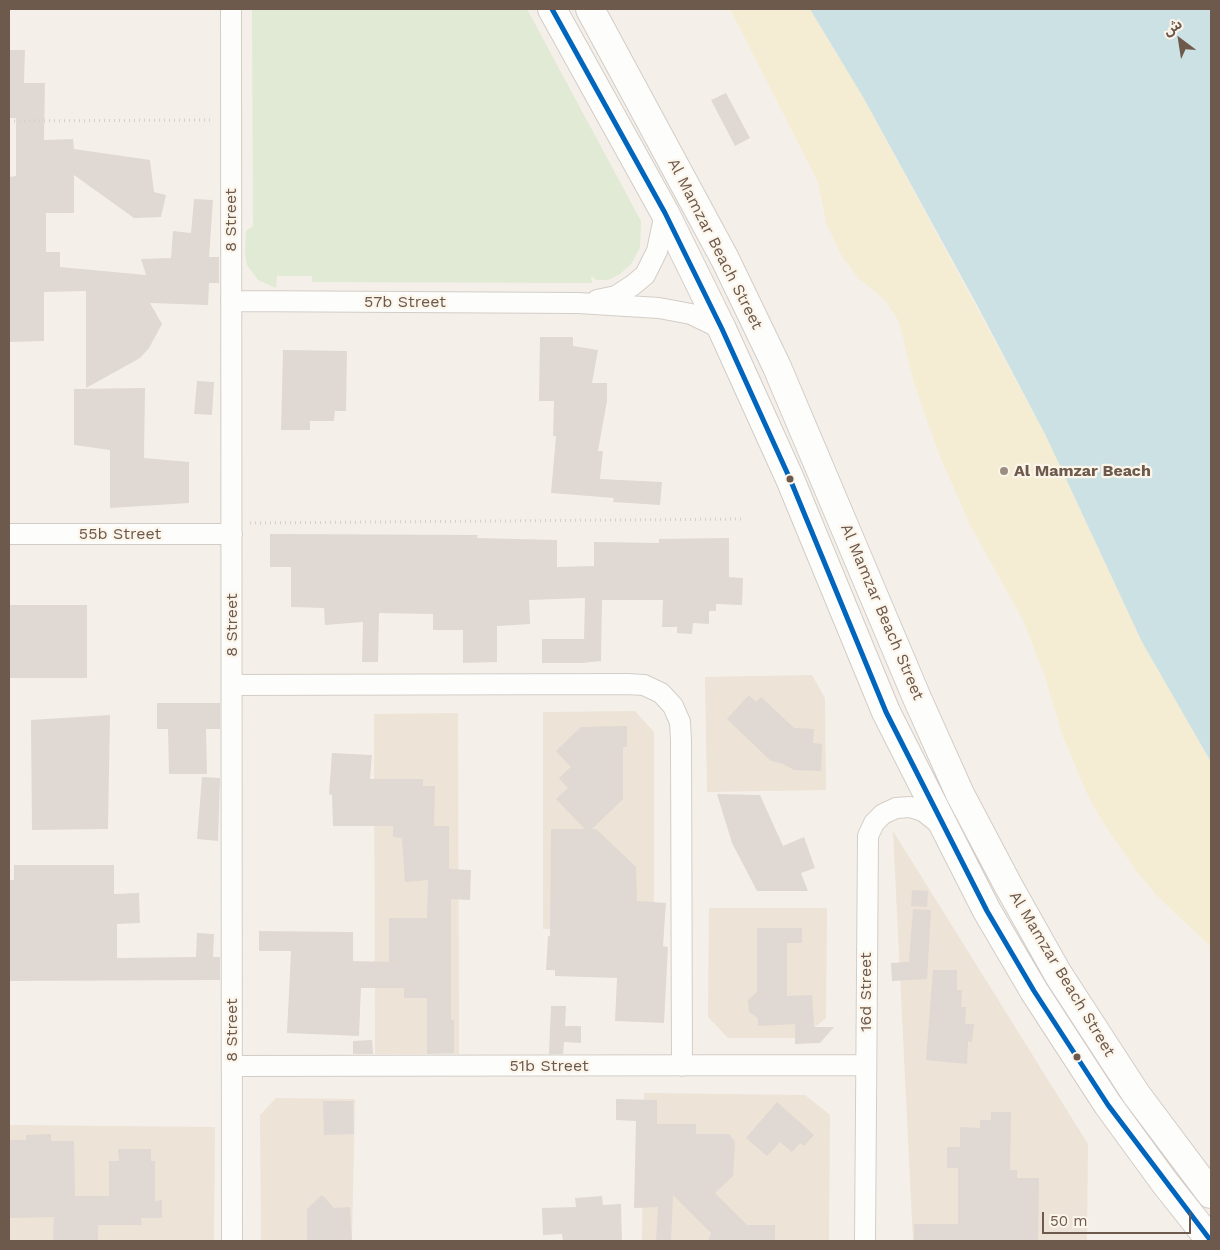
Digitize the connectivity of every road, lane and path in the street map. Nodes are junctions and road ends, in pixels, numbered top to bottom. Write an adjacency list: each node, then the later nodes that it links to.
1 (231, 9): 4 (street, 8 Street)
2 (552, 9): 6 (main road, Al Mamzar Beach Street)
3 (590, 9): 19 (main road, Al Mamzar Beach Street)
4 (231, 120): 5 (path); 7 (street, 8 Street)
5 (9, 121)
6 (664, 213): 8 (street, 57b Street); 9 (main road, Al Mamzar Beach Street)
7 (232, 301): 8 (street, 57b Street); 11 (street, 8 Street)
8 (578, 304): 9 (street, 57b Street)
9 (722, 329): 14 (main road, Al Mamzar Beach Street)
10 (745, 519): 11 (path)
11 (232, 528): 12 (street, 55b Street); 13 (street, 8 Street)
12 (9, 534)
13 (232, 685): 16 (street, 8 Street); 17 (street)
14 (942, 826): 15 (street, 16d Street); 18 (main road, Al Mamzar Beach Street)
15 (866, 1065): 17 (street, 51b Street); 21 (street, 16d Street)
16 (232, 1066): 17 (street, 51b Street); 20 (street, 8 Street)
17 (682, 1066)
18 (1164, 1183): 22 (main road); 23 (main road, Al Mamzar Beach Street)
19 (1211, 1194)
20 (232, 1241)
21 (865, 1241)
22 (1188, 1241)
23 (1211, 1241)

